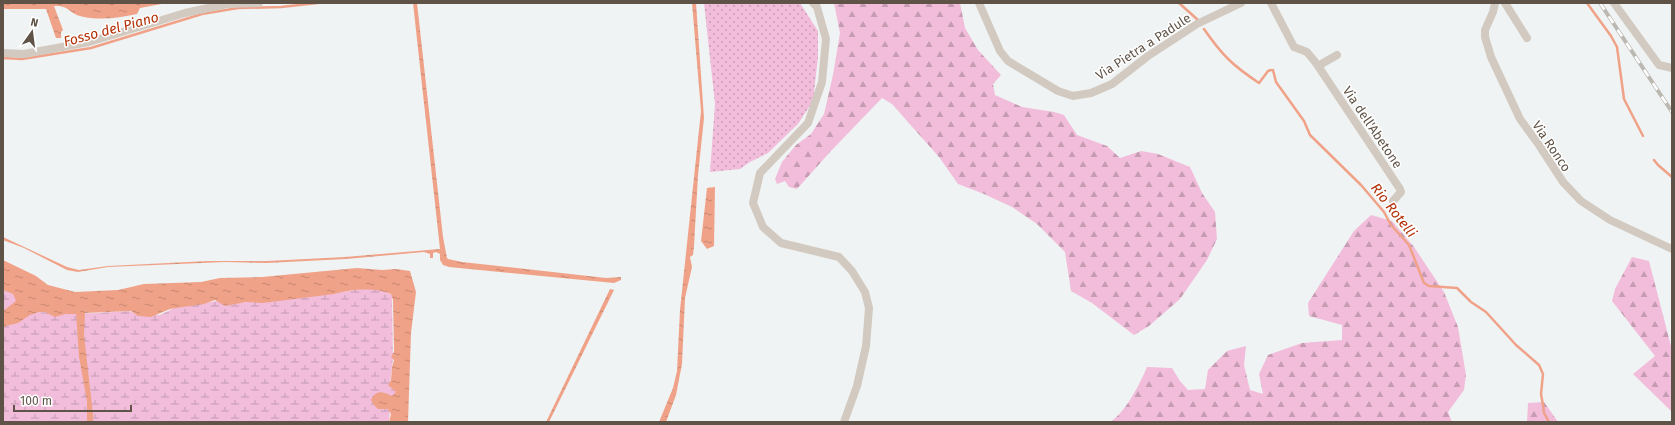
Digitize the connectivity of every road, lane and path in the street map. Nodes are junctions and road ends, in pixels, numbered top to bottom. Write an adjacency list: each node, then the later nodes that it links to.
1 (259, 3): 10 (street)
2 (813, 3): 16 (street)
3 (979, 3): 4 (street, Via Pietra a Padule)
4 (1241, 3)
5 (1271, 3): 12 (street, Via dell'Abetone)
6 (1495, 3): 15 (street, Via Ronco)
7 (1505, 3): 9 (street)
8 (1614, 3): 13 (street)
9 (1527, 38)
10 (3, 53)
11 (1336, 55): 12 (street)
12 (1318, 66): 14 (street, Via dell'Abetone)
13 (1672, 68)
14 (1393, 201)
15 (1672, 249)
16 (844, 422)

